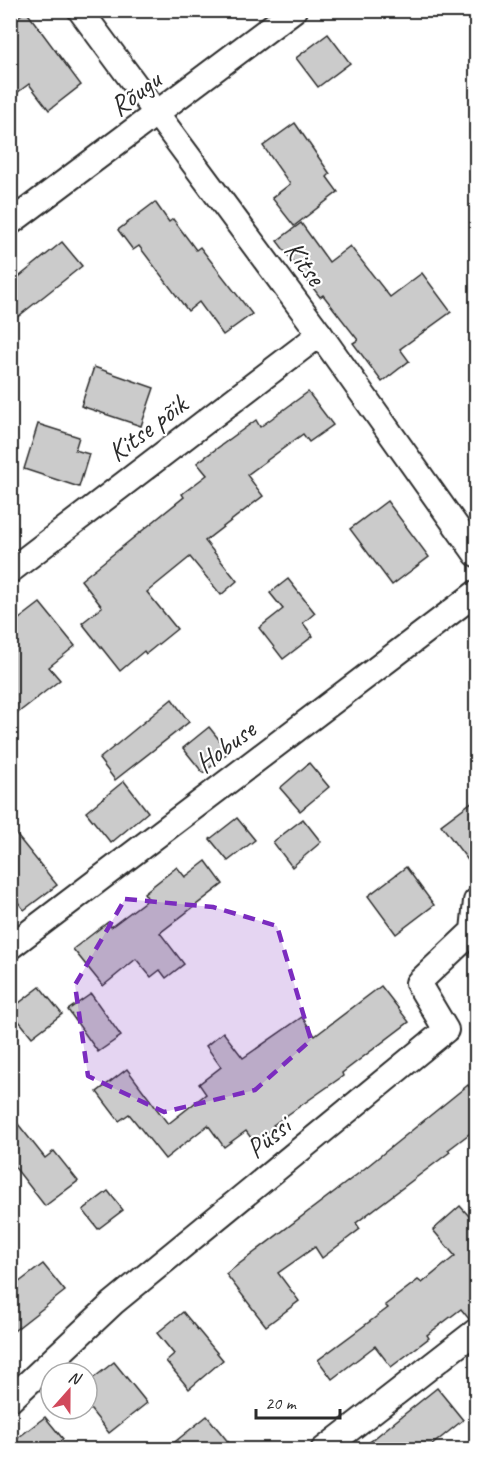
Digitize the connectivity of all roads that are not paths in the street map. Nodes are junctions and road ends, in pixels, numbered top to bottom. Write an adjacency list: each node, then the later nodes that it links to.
1 (80, 10): 3 (street, Kitse)
2 (294, 10): 3 (street, Rõugu)
3 (157, 115): 4 (street, Rõugu); 5 (street, Kitse)
4 (10, 223)
5 (320, 334): 6 (street, Kitse); 7 (street, Kitse põik)
6 (477, 554)
7 (10, 571)
8 (477, 593): 10 (street, Hobuse)
9 (477, 901): 12 (street, Püssi)
10 (10, 947)
11 (477, 1331): 13 (street)
12 (10, 1400)
13 (323, 1449)

